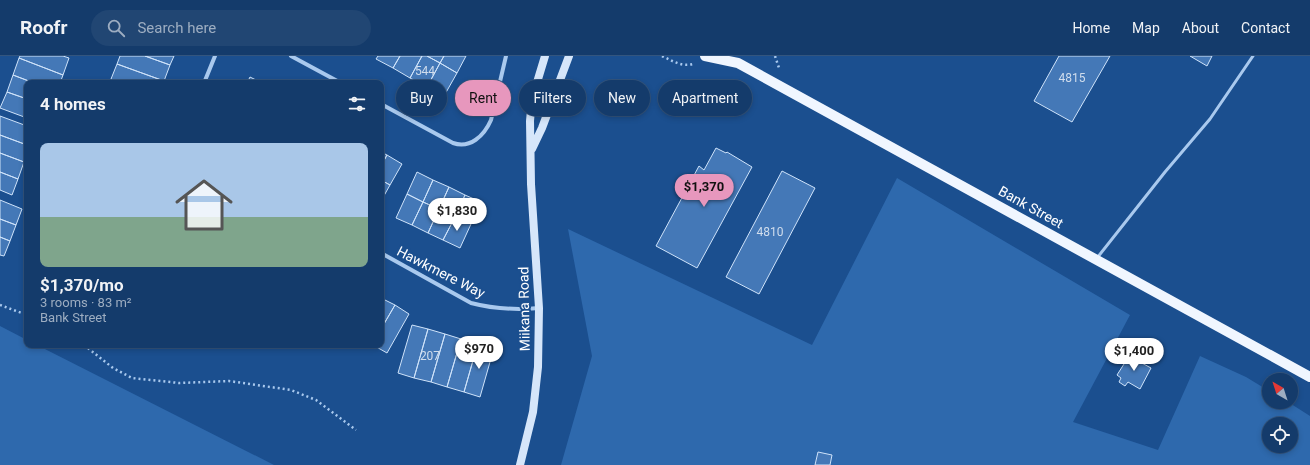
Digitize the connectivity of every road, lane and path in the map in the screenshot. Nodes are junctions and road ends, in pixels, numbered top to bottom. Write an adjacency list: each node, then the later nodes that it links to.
1 (216, 56): 10 (street)
2 (292, 56): 11 (street)
3 (506, 56): 12 (street)
4 (545, 56): 13 (street, Miikana Road)
5 (570, 56): 13 (street, Miikana Road)
6 (662, 56): 8 (path)
7 (1252, 56): 15 (lane)
8 (709, 57): 9 (main road, Bank Street)
9 (736, 60): 15 (main road, Bank Street)
10 (205, 80)
11 (336, 80)
12 (384, 106)
13 (532, 150): 17 (street, Miikana Road)
14 (384, 255): 17 (street, Hawkmere Way)
15 (1096, 259): 20 (main road, Bank Street)
16 (0, 305): 18 (path)
17 (539, 308): 22 (street, Miikana Road)
18 (24, 314)
19 (88, 348): 21 (path)
20 (1310, 377)
21 (356, 430)
22 (520, 465)

